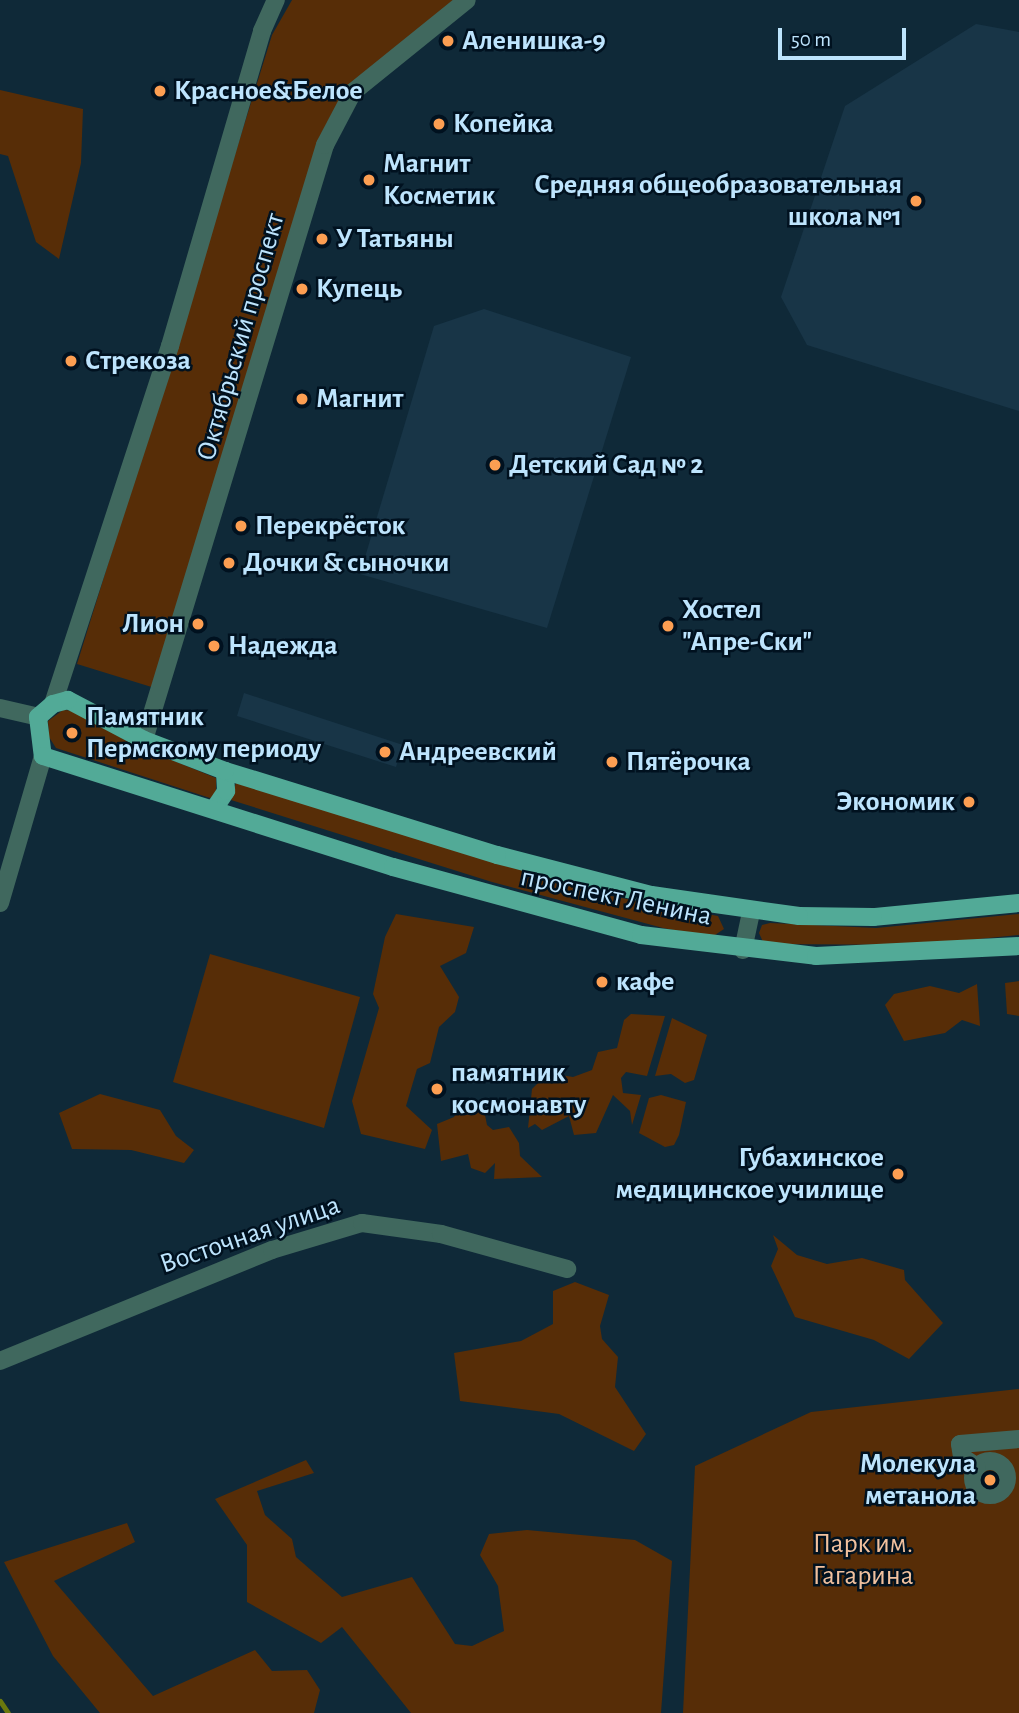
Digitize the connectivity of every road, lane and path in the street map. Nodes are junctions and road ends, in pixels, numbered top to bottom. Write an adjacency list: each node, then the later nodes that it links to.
1 (276, 0): 3 (street)
2 (467, 0): 6 (street, Октябрьский проспект)
3 (53, 704): 5 (main road); 6 (main road, проспект Ленина)
4 (0, 708): 5 (street)
5 (38, 717): 7 (main road)
6 (144, 740): 8 (main road, проспект Ленина)
7 (43, 755): 9 (main road, проспект Ленина); 10 (street)
8 (225, 771): 9 (main road); 12 (main road, проспект Ленина)
9 (214, 809): 14 (main road, проспект Ленина)
10 (0, 903)
11 (1019, 903): 12 (main road, проспект Ленина)
12 (751, 911): 14 (street)
13 (1019, 946): 14 (main road, проспект Ленина)
14 (743, 950)
15 (567, 1269): 16 (street, Восточная улица)
16 (0, 1361)
17 (1019, 1439): 18 (street)
18 (977, 1467): 19 (street); 19 (street)
19 (1013, 1476)

